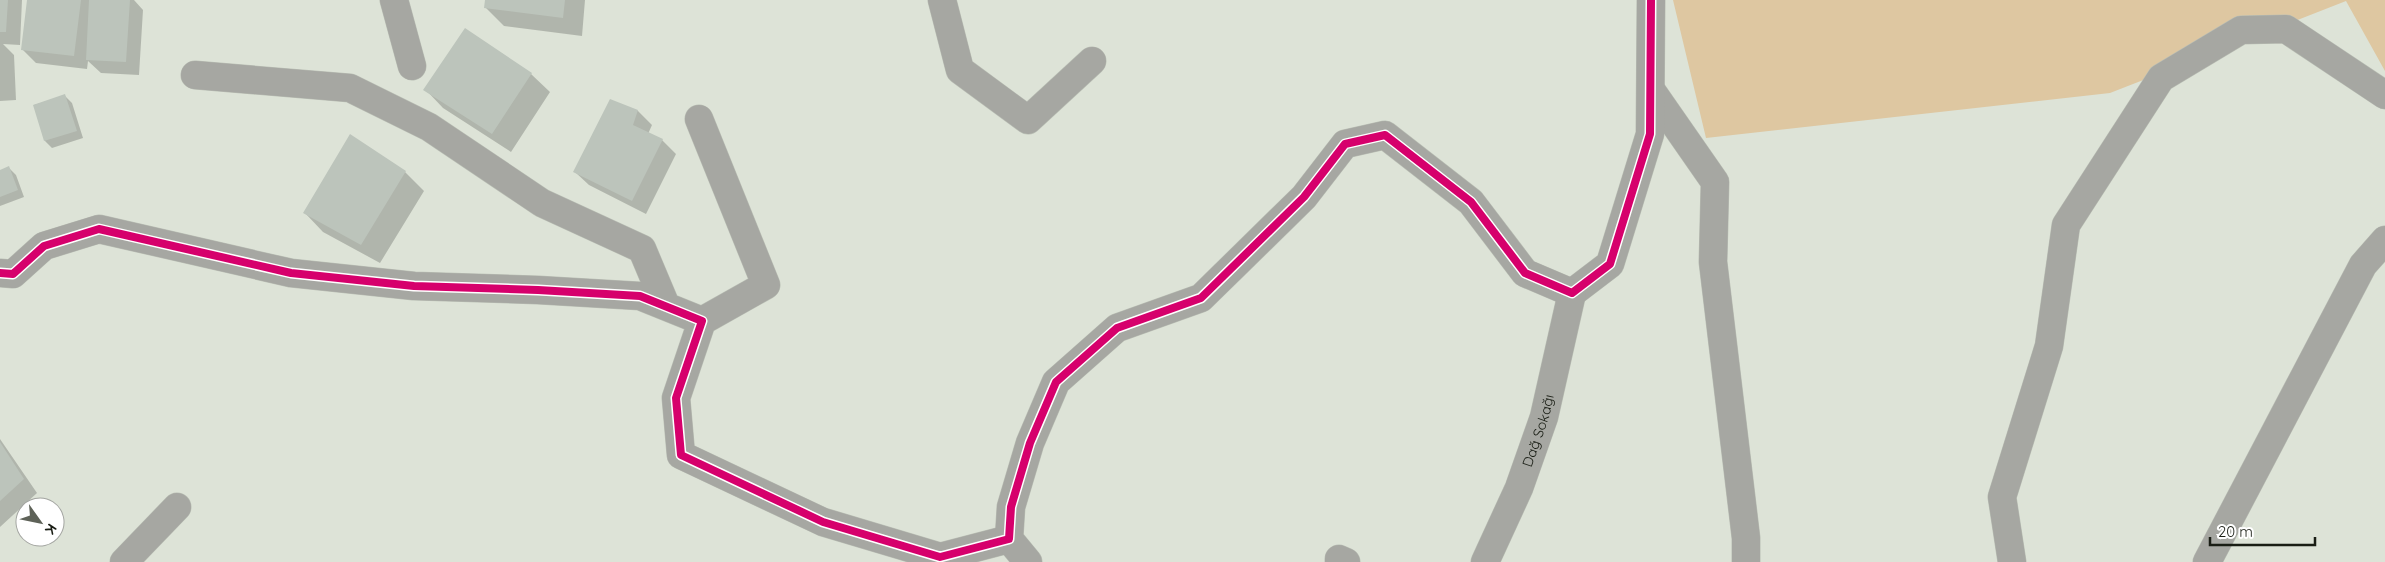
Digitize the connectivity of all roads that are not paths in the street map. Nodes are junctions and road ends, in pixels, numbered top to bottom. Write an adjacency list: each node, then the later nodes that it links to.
1 (394, 0): 5 (street)
2 (942, 0): 4 (street)
3 (1651, 0): 7 (street)
4 (1092, 61)
5 (412, 66)
6 (195, 75): 13 (street)
7 (1651, 90): 12 (street); 22 (street)
8 (2385, 95): 23 (street)
9 (699, 119): 14 (street)
10 (2385, 240): 24 (street)
11 (0, 273): 13 (street)
12 (1572, 293): 16 (street); 21 (street, Dağ Sokağı)
13 (666, 306): 14 (street)
14 (702, 321): 16 (street)
15 (177, 507): 17 (street)
16 (1009, 539): 18 (street)
17 (124, 562)
18 (1028, 562)
19 (1339, 562): 20 (street)
20 (1346, 562)
21 (1485, 562)
22 (1746, 562)
23 (2012, 562)
24 (2207, 562)

